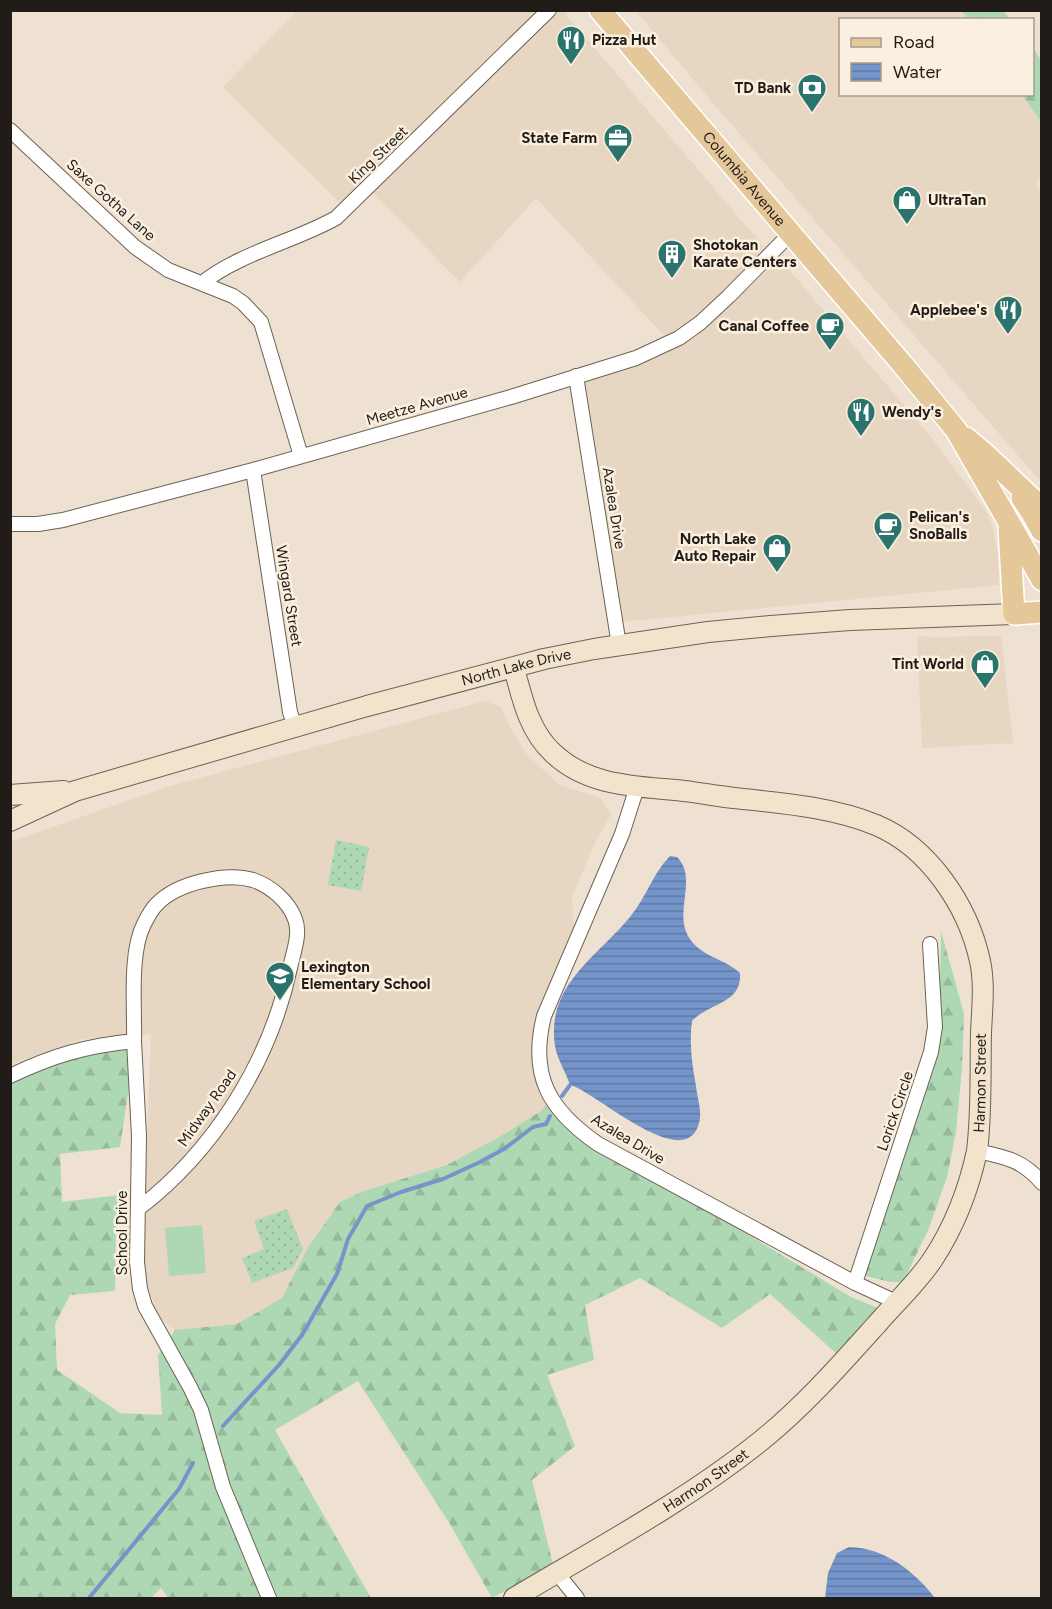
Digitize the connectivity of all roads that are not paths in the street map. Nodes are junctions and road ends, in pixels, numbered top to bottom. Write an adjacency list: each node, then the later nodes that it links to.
1 (549, 10): 5 (street, King Street)
2 (600, 10): 4 (main road, Columbia Avenue)
3 (10, 130): 5 (street, Saxe Gotha Lane)
4 (790, 234): 6 (street, Meetze Avenue); 7 (main road, Columbia Avenue)
5 (202, 283): 8 (street, Saxe Gotha Lane)
6 (576, 376): 8 (street, Meetze Avenue); 18 (street, Azalea Drive)
7 (956, 430): 9 (main road, Columbia Avenue); 12 (main road, Columbia Avenue)
8 (301, 456): 10 (street, Meetze Avenue)
9 (1000, 469): 11 (main road, Columbia Avenue); 14 (main road, Columbia Avenue)
10 (253, 470): 13 (street, Meetze Avenue); 20 (street, Wingard Street)
11 (1041, 508)
12 (1008, 521): 15 (main road, Columbia Avenue); 17 (main road)
13 (11, 529)
14 (1041, 531)
15 (1041, 580)
16 (1041, 612): 17 (main road, North Lake Drive)
17 (1014, 614): 18 (street, North Lake Drive)
18 (619, 645): 19 (street, North Lake Drive)
19 (514, 668): 20 (street, North Lake Drive); 21 (street, Harmon Street)
20 (295, 727): 22 (street, North Lake Drive)
21 (637, 787): 28 (street, Harmon Street); 31 (street, Azalea Drive)
22 (75, 791): 23 (street); 24 (street, North Lake Drive)
23 (10, 795)
24 (10, 821)
25 (930, 944): 31 (street, Lorick Circle)
26 (134, 1041): 27 (street); 30 (street, School Drive); 30 (street, Midway Road)
27 (10, 1076)
28 (977, 1150): 29 (street); 32 (street, Harmon Street)
29 (1041, 1183)
30 (138, 1209): 34 (street, School Drive)
31 (855, 1283): 32 (street, Azalea Drive)
32 (896, 1302): 33 (street, Harmon Street)
33 (557, 1573): 35 (street, Harmon Street); 36 (street)
34 (269, 1599)
35 (514, 1599)
36 (577, 1599)

